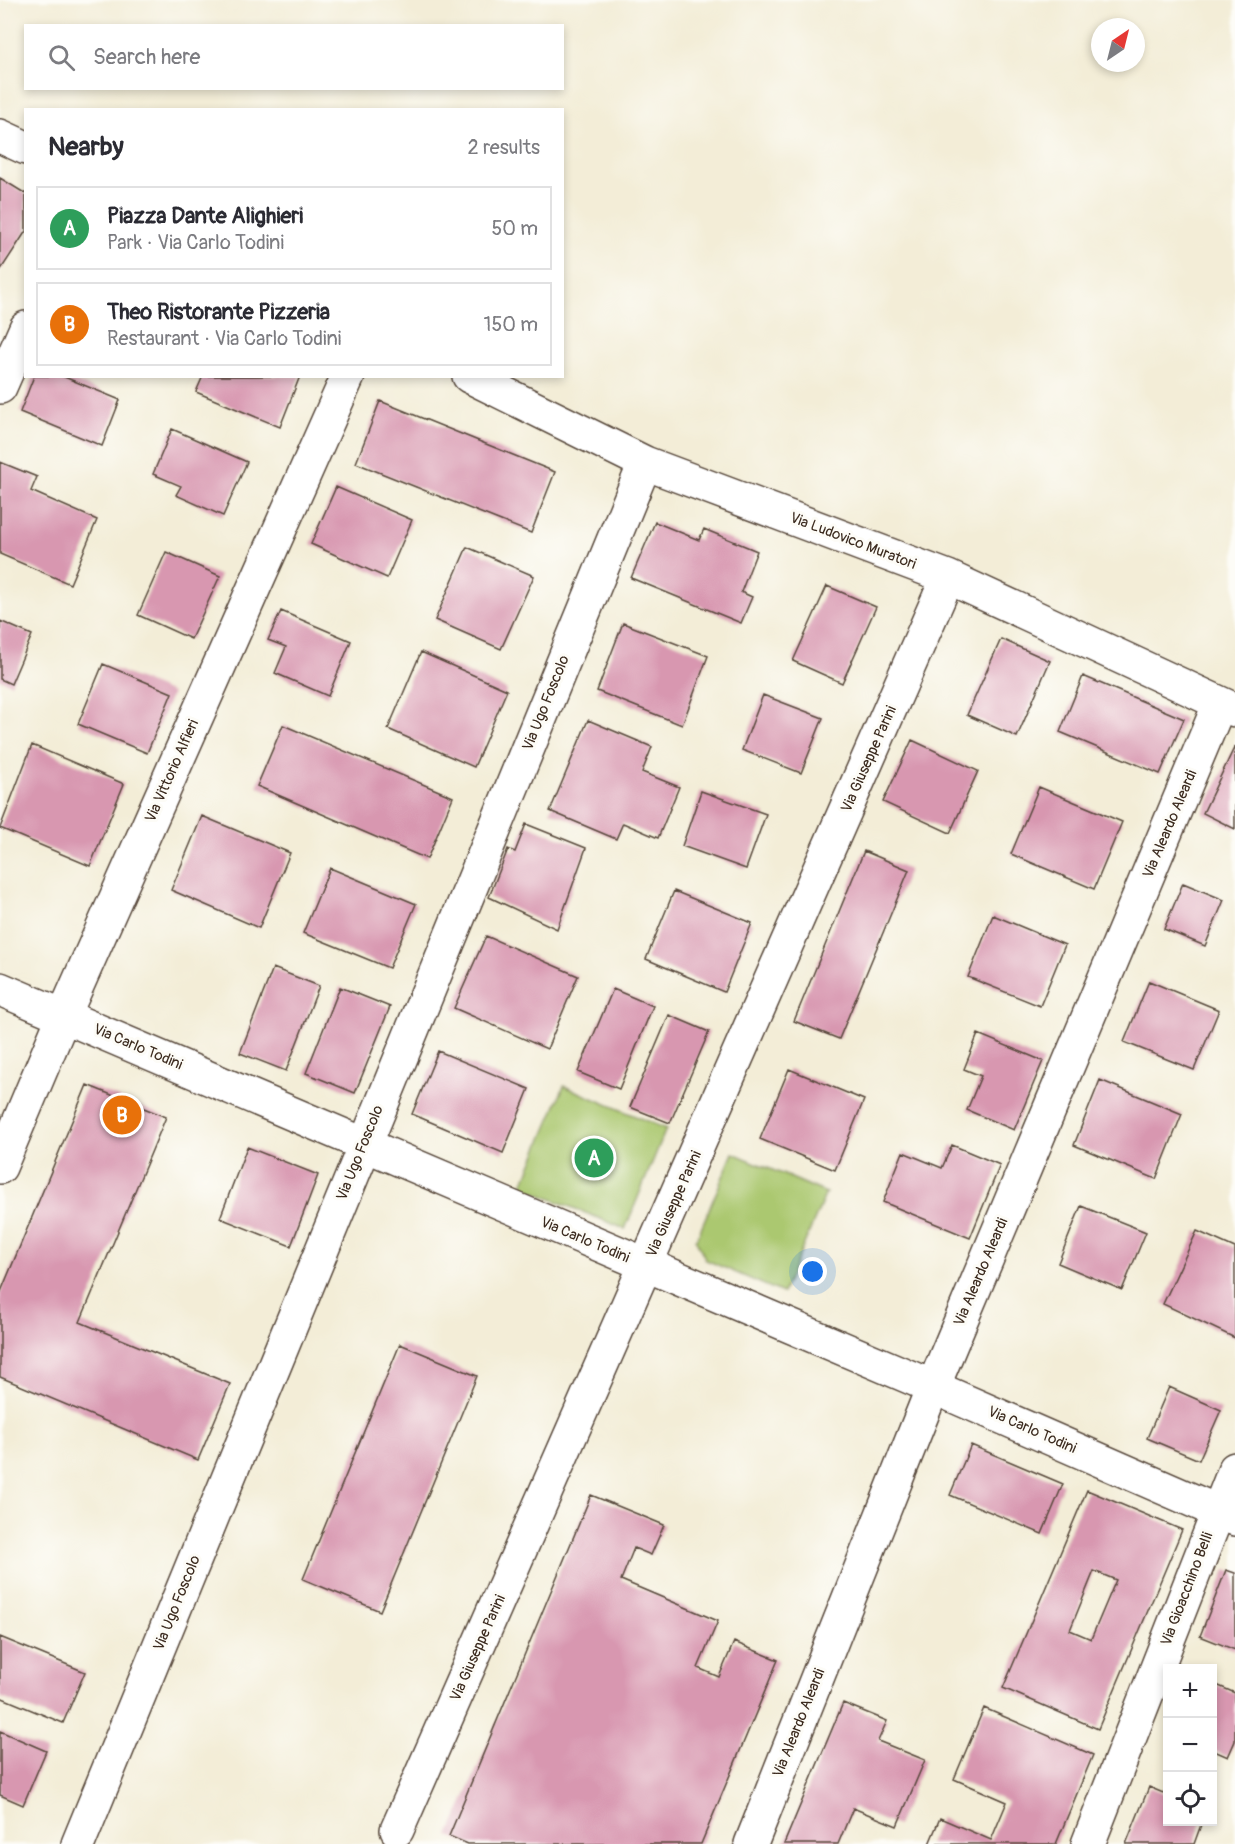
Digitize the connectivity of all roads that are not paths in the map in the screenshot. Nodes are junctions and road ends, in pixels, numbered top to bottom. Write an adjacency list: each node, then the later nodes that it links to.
1 (0, 136): 2 (street)
2 (24, 147)
3 (24, 333): 6 (street)
4 (347, 378): 11 (street, Via Vittorio Alfieri)
5 (473, 378): 7 (street, Via Ludovico Muratori)
6 (0, 387)
7 (645, 463): 8 (street, Via Ludovico Muratori); 12 (street, Via Ugo Foscolo)
8 (948, 577): 9 (street, Via Ludovico Muratori); 14 (street, Via Giuseppe Parini)
9 (1228, 707): 15 (street, Via Aleardo Aleardi)
10 (0, 989): 11 (street, Via Carlo Todini)
11 (64, 1016): 12 (street, Via Carlo Todini); 13 (street, Via Vittorio Alfieri)
12 (364, 1144): 14 (street, Via Carlo Todini); 19 (street, Via Ugo Foscolo)
13 (0, 1167)
14 (646, 1266): 15 (street, Via Carlo Todini); 18 (street, Via Giuseppe Parini)
15 (933, 1387): 17 (street, Via Carlo Todini); 20 (street, Via Aleardo Aleardi)
16 (1235, 1469): 17 (street, Via Gioacchino Belli)
17 (1226, 1515): 21 (street, Via Gioacchino Belli)
18 (397, 1839)
19 (78, 1844)
20 (751, 1844)
21 (1088, 1844)

